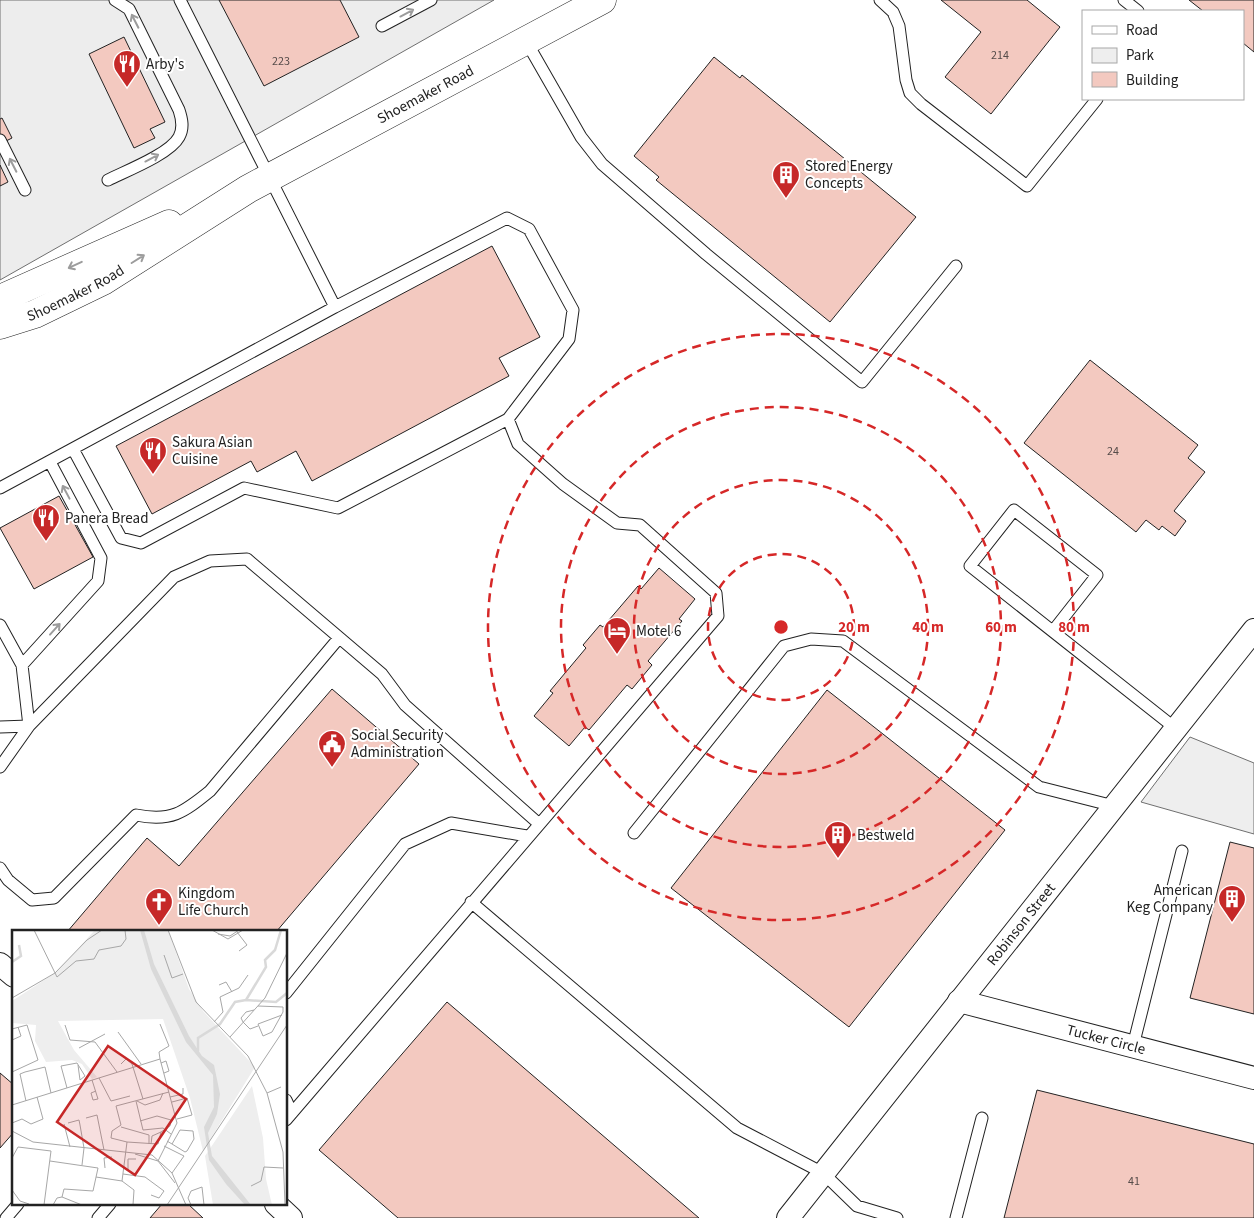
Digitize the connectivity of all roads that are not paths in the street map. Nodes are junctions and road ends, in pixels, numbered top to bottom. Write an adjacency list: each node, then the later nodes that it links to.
1 (115, 0): 12 (lane, one-way to 1)
2 (180, 0): 13 (lane)
3 (432, 0): 8 (lane, one-way to 3)
4 (602, 0): 9 (street, Shoemaker Road)
5 (880, 0): 10 (lane)
6 (1124, 0): 7 (lane)
7 (1137, 10)
8 (382, 26)
9 (526, 40): 13 (street, Shoemaker Road); 15 (lane)
10 (1097, 100)
11 (0, 140): 14 (lane, one-way to 11)
12 (108, 180)
13 (259, 183): 16 (street, Shoemaker Road, one-way to 16); 17 (lane); 18 (street, Shoemaker Road, one-way to 13)
14 (25, 190)
15 (956, 266)
16 (0, 299)
17 (335, 307): 19 (lane); 20 (lane)
18 (0, 325)
19 (508, 419): 20 (lane); 33 (lane)
20 (72, 449): 21 (lane)
21 (50, 462): 22 (lane); 27 (lane, one-way to 21)
22 (0, 488)
23 (0, 624): 27 (lane)
24 (1254, 630): 30 (street, Robinson Street)
25 (1053, 631): 25 (lane); 30 (lane)
26 (339, 638): 28 (lane); 33 (lane); 37 (lane)
27 (22, 665): 28 (lane)
28 (29, 726): 29 (lane); 31 (lane)
29 (0, 727)
30 (1175, 728): 32 (street, Robinson Street)
31 (0, 767)
32 (1114, 806): 34 (lane); 42 (street, Robinson Street)
33 (538, 824): 35 (lane)
34 (634, 833)
35 (527, 836): 38 (lane); 41 (lane)
36 (1182, 851): 43 (lane)
37 (0, 868)
38 (470, 902): 45 (lane); 47 (lane)
39 (0, 964): 40 (street)
40 (12, 974)
41 (288, 990)
42 (960, 1001): 43 (street, Tucker Circle); 47 (street, Robinson Street)
43 (1134, 1046): 44 (street, Tucker Circle)
44 (1254, 1078)
45 (289, 1117)
46 (982, 1118): 56 (lane)
47 (823, 1173): 54 (street, Robinson Street); 55 (lane)
48 (16, 1206): 51 (lane)
49 (108, 1206): 52 (lane)
50 (278, 1206): 53 (street)
51 (6, 1218)
52 (98, 1218)
53 (291, 1218)
54 (788, 1218)
55 (897, 1218)
56 (956, 1218)

